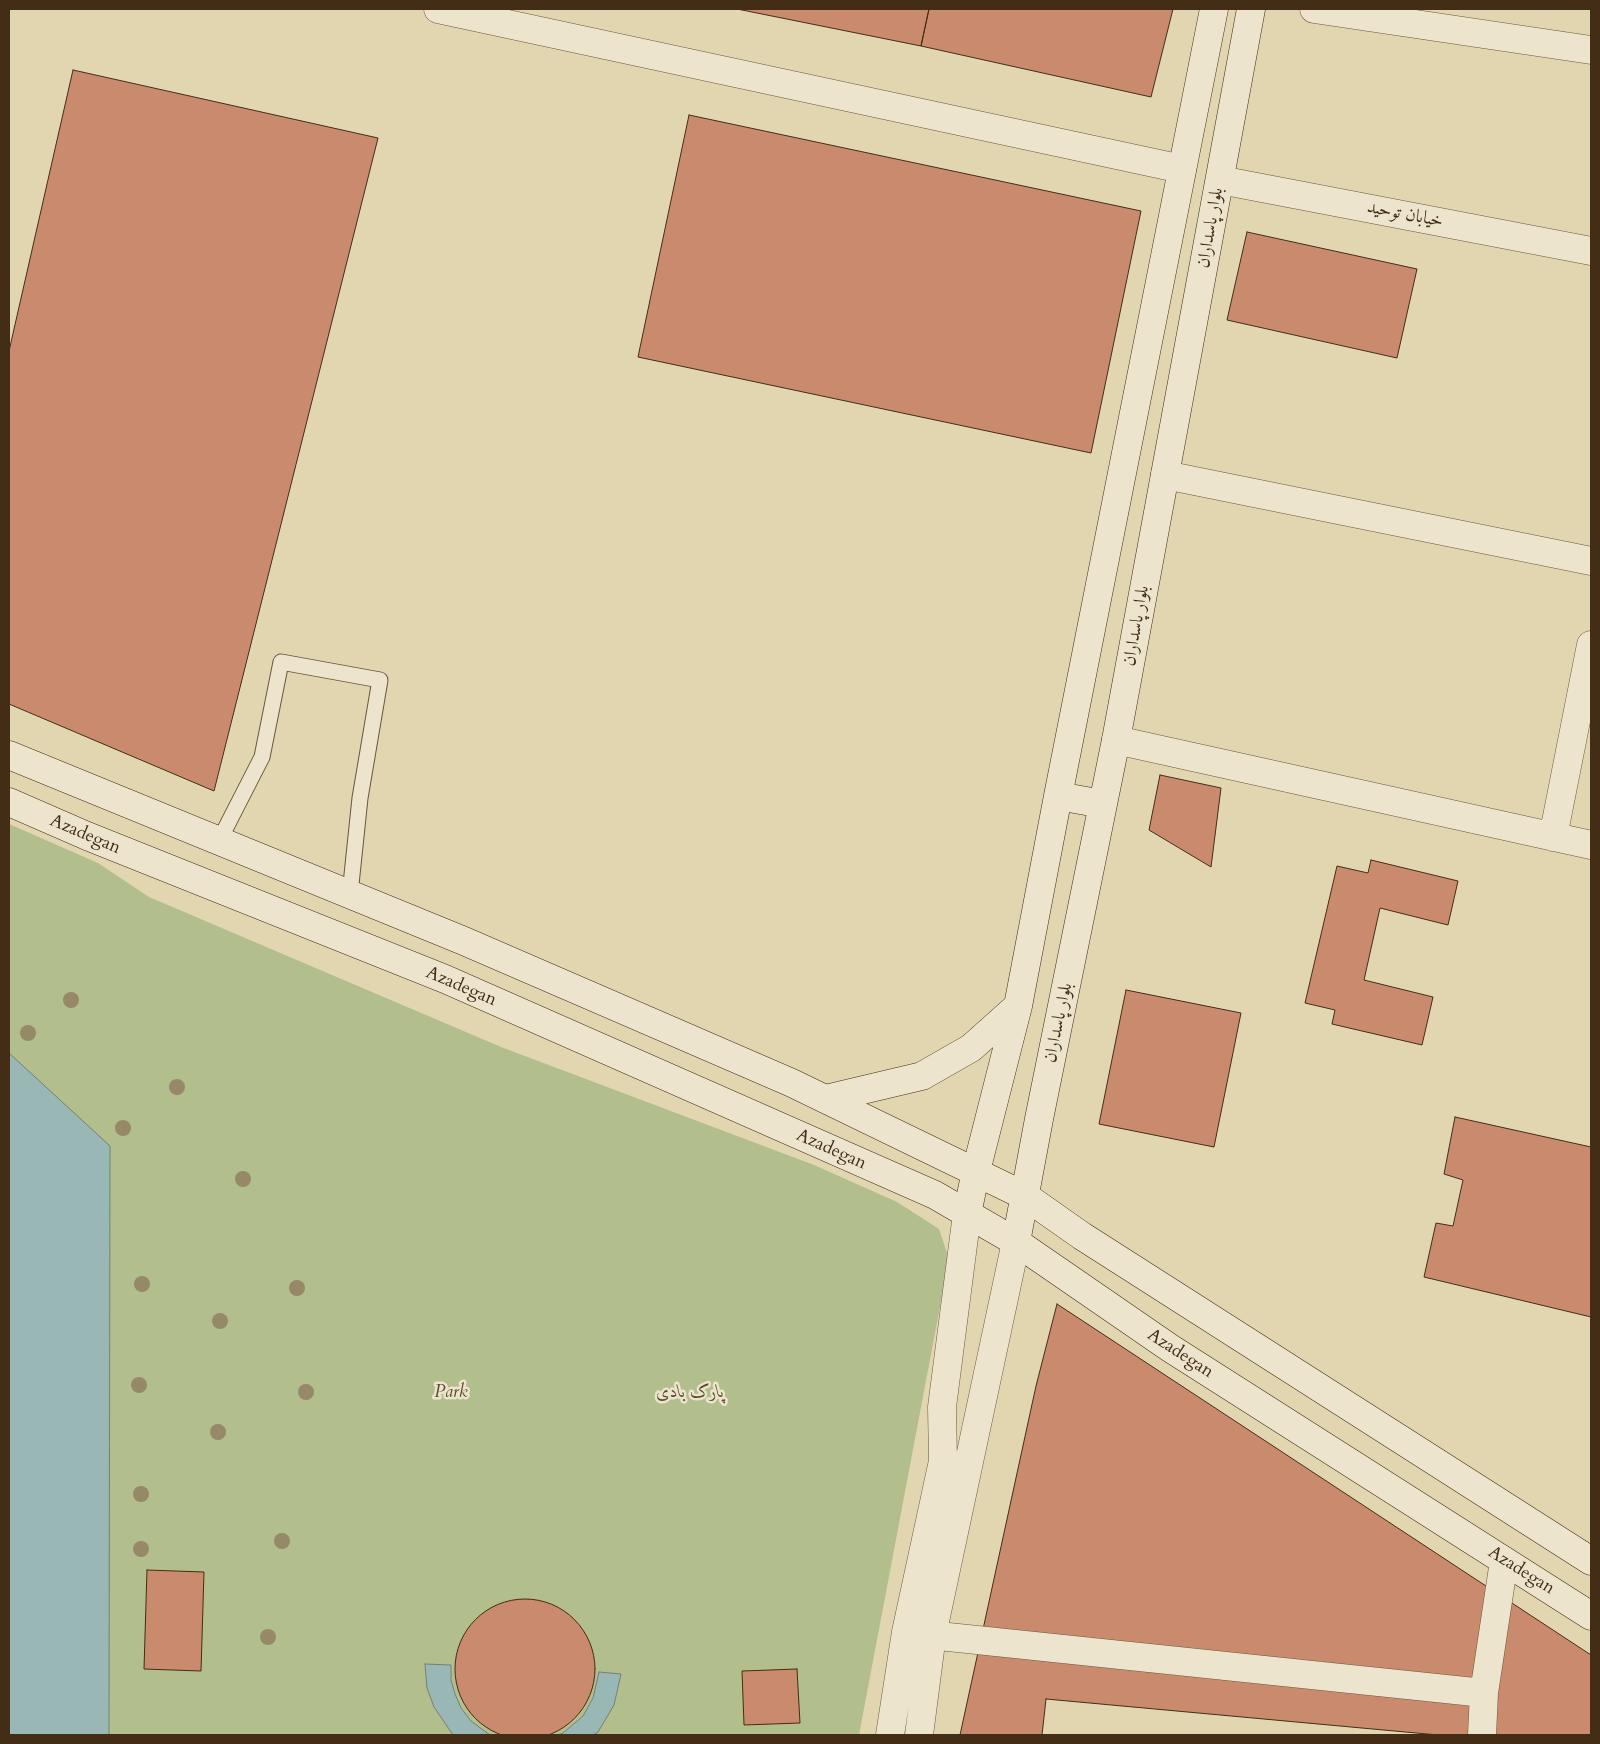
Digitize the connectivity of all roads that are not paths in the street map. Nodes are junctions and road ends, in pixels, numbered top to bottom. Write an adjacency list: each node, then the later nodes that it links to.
1 (438, 9): 6 (main road)
2 (1214, 9): 6 (main road)
3 (1251, 9): 7 (main road, بلوار پاسداران)
4 (1314, 9): 5 (main road)
5 (1591, 50)
6 (1182, 169): 14 (main road)
7 (1220, 180): 8 (main road, خیابان توحید); 9 (main road, بلوار پاسداران)
8 (1591, 251)
9 (1165, 475): 10 (main road); 12 (main road, بلوار پاسداران)
10 (1591, 561)
11 (1591, 645): 17 (main road)
12 (1116, 740): 16 (main road, بلوار پاسداران); 17 (main road)
13 (9, 755): 18 (main road)
14 (1058, 796): 16 (main road); 21 (main road)
15 (9, 802): 25 (main road, Azadegan)
16 (1103, 804): 24 (main road, بلوار پاسداران)
17 (1553, 837): 19 (main road)
18 (218, 841): 20 (main road); 20 (lane)
19 (1591, 845)
20 (350, 894): 22 (main road)
21 (1018, 1006): 22 (main road); 23 (main road)
22 (824, 1099): 23 (main road)
23 (976, 1171): 24 (main road); 25 (main road)
24 (1025, 1196): 26 (main road, بلوار پاسداران); 28 (main road)
25 (967, 1214): 26 (main road, Azadegan); 30 (main road)
26 (1016, 1242): 27 (main road, Azadegan); 31 (main road, بلوار پاسداران)
27 (1504, 1560): 29 (main road, Azadegan); 32 (main road)
28 (1591, 1561)
29 (1591, 1616)
30 (906, 1632): 31 (main road); 33 (main road)
31 (932, 1635): 32 (main road); 34 (main road, بلوار پاسداران)
32 (1484, 1693): 35 (main road)
33 (890, 1735)
34 (919, 1735)
35 (1482, 1735)

